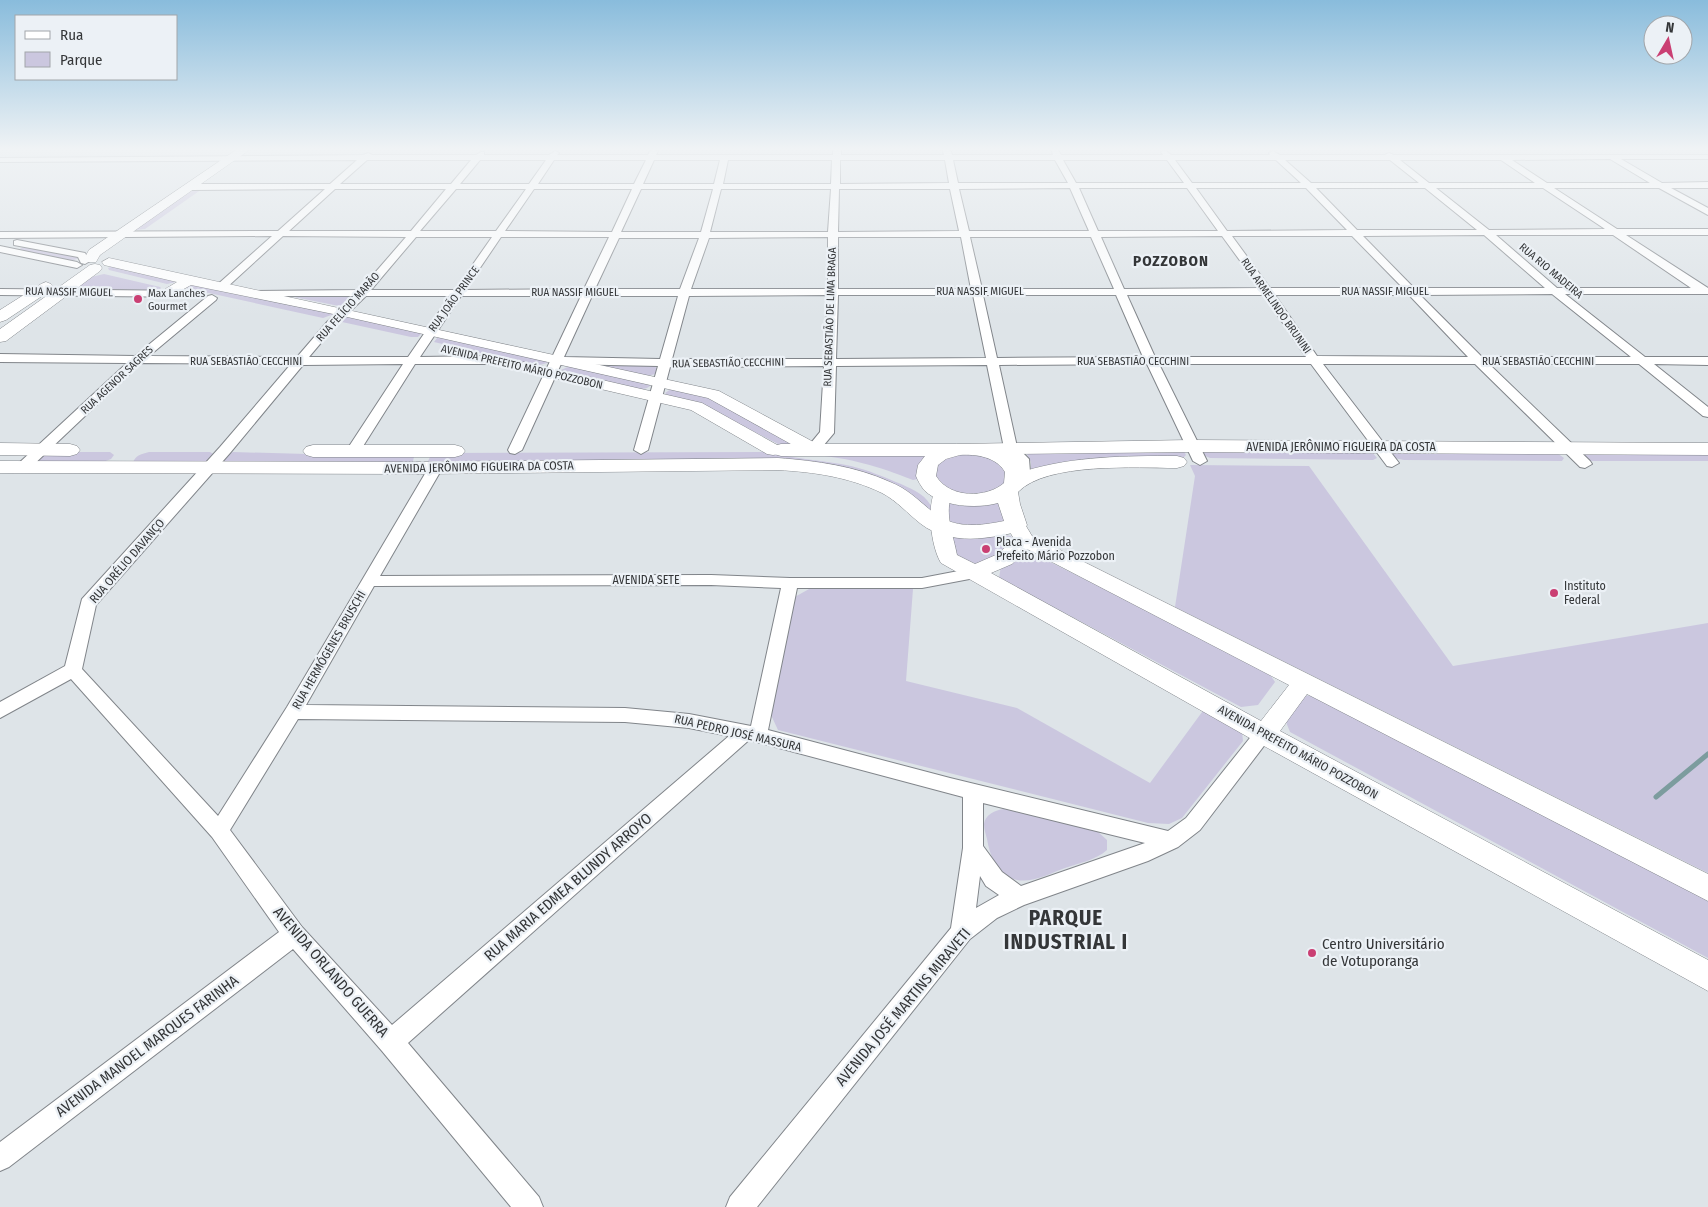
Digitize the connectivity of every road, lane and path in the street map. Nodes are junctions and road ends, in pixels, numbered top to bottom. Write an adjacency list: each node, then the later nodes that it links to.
1 (166, 204): 22 (main road)
2 (184, 204): 18 (main road)
3 (315, 204): 23 (street, RUA AGENOR SAGRES)
4 (437, 204): 24 (street, RUA FELÍCIO MARÃO)
5 (520, 204): 30 (street, RUA JOÃO PRINCE)
6 (630, 204): 31 (street)
7 (712, 204): 32 (street)
8 (834, 204): 25 (street, RUA SEBASTIÃO DE LIMA BRAGA)
9 (957, 204): 26 (street)
10 (1081, 204): 27 (street)
11 (1203, 204): 19 (street, RUA ARMELINDO BRUNINI)
12 (1327, 204): 28 (street)
13 (1451, 204): 20 (street, RUA RIO MADEIRA)
14 (1571, 204): 21 (street)
15 (1694, 204): 16 (street)
16 (1708, 212)
17 (1708, 232): 21 (street)
18 (144, 233): 22 (street); 23 (street); 36 (main road)
19 (1224, 233): 27 (street); 28 (street); 42 (street, RUA ARMELINDO BRUNINI)
20 (1487, 233): 21 (street); 28 (street); 38 (street, RUA RIO MADEIRA)
21 (1615, 233): 52 (street)
22 (124, 234): 29 (street); 36 (main road)
23 (280, 234): 24 (street); 53 (street, RUA AGENOR SAGRES)
24 (411, 234): 30 (street); 47 (street, RUA FELÍCIO MARÃO)
25 (833, 234): 26 (street); 32 (street); 50 (street, RUA SEBASTIÃO DE LIMA BRAGA)
26 (964, 234): 27 (street); 51 (street)
27 (1094, 234): 41 (street)
28 (1356, 234): 43 (street)
29 (32, 235): 33 (street); 34 (street)
30 (499, 235): 31 (street); 48 (street, RUA JOÃO PRINCE)
31 (616, 235): 32 (street); 49 (street)
32 (704, 235): 40 (street)
33 (0, 237): 34 (street)
34 (19, 243): 35 (street); 36 (street)
35 (2, 251): 36 (street)
36 (92, 264): 37 (street, AVENIDA PREFEITO MÁRIO POZZOBON); 39 (street, AVENIDA PREFEITO MÁRIO POZZOBON); 45 (main road); 46 (main road)
37 (189, 281): 39 (street); 53 (street, AVENIDA PREFEITO MÁRIO POZZOBON)
38 (1554, 290): 43 (street, RUA NASSIF MIGUEL); 52 (street, RUA NASSIF MIGUEL); 67 (street, RUA RIO MADEIRA)
39 (170, 291): 46 (street, RUA NASSIF MIGUEL); 53 (street, AVENIDA PREFEITO MÁRIO POZZOBON)
40 (685, 291): 49 (street, RUA NASSIF MIGUEL); 50 (street, RUA NASSIF MIGUEL); 72 (street)
41 (1121, 291): 42 (street, RUA NASSIF MIGUEL); 51 (street, RUA NASSIF MIGUEL); 66 (street)
42 (1267, 291): 43 (street, RUA NASSIF MIGUEL); 63 (street, RUA ARMELINDO BRUNINI)
43 (1412, 291): 71 (street)
44 (0, 292): 45 (street, RUA NASSIF MIGUEL)
45 (38, 292): 46 (street, RUA NASSIF MIGUEL); 56 (main road)
46 (63, 292): 58 (main road)
47 (362, 292): 48 (street, RUA NASSIF MIGUEL); 54 (street, RUA NASSIF MIGUEL); 55 (street, RUA FELÍCIO MARÃO)
48 (459, 292): 49 (street, RUA NASSIF MIGUEL); 59 (street, RUA JOÃO PRINCE)
49 (589, 292): 73 (street)
50 (833, 292): 51 (street, RUA NASSIF MIGUEL); 69 (street, RUA SEBASTIÃO DE LIMA BRAGA)
51 (978, 292): 70 (street)
52 (1706, 292)
53 (211, 293): 54 (street, AVENIDA PREFEITO MÁRIO POZZOBON); 57 (street, AVENIDA PREFEITO MÁRIO POZZOBON); 61 (street, RUA AGENOR SAGRES)
54 (252, 293): 55 (street, AVENIDA PREFEITO MÁRIO POZZOBON)
55 (343, 312): 57 (street, RUA FELÍCIO MARÃO); 59 (street, AVENIDA PREFEITO MÁRIO POZZOBON)
56 (0, 317)
57 (332, 323): 59 (street, AVENIDA PREFEITO MÁRIO POZZOBON); 64 (street, RUA FELÍCIO MARÃO)
58 (0, 337)
59 (426, 338): 62 (street, AVENIDA PREFEITO MÁRIO POZZOBON); 65 (street, RUA JOÃO PRINCE); 73 (street, AVENIDA PREFEITO MÁRIO POZZOBON)
60 (0, 358): 61 (street, RUA SEBASTIÃO CECCHINI)
61 (137, 360): 64 (street, RUA SEBASTIÃO CECCHINI); 85 (street, RUA AGENOR SAGRES)
62 (492, 360): 65 (street, RUA SEBASTIÃO CECCHINI); 73 (street, AVENIDA PREFEITO MÁRIO POZZOBON)
63 (1314, 360): 66 (street, RUA SEBASTIÃO CECCHINI); 71 (street, RUA SEBASTIÃO CECCHINI); 78 (street, RUA ARMELINDO BRUNINI)
64 (301, 361): 65 (street, RUA SEBASTIÃO CECCHINI); 86 (street, RUA FELÍCIO MARÃO)
65 (410, 361): 90 (street, RUA JOÃO PRINCE)
66 (1151, 361): 70 (street, RUA SEBASTIÃO CECCHINI); 91 (street)
67 (1641, 361): 68 (street, RUA SEBASTIÃO CECCHINI); 71 (street, RUA SEBASTIÃO CECCHINI); 76 (street, RUA RIO MADEIRA)
68 (1708, 361)
69 (829, 362): 70 (street, RUA SEBASTIÃO CECCHINI); 72 (street, RUA SEBASTIÃO CECCHINI); 81 (street, RUA SEBASTIÃO DE LIMA BRAGA)
70 (993, 362): 79 (street)
71 (1480, 362): 83 (street)
72 (666, 363): 73 (street, RUA SEBASTIÃO CECCHINI); 74 (street)
73 (555, 367): 74 (street, AVENIDA PREFEITO MÁRIO POZZOBON); 87 (street)
74 (658, 389): 81 (street, AVENIDA PREFEITO MÁRIO POZZOBON); 88 (street); 89 (street, AVENIDA PREFEITO MÁRIO POZZOBON)
75 (1708, 394): 76 (street)
76 (1685, 395): 77 (street, RUA RIO MADEIRA)
77 (1708, 413)
78 (1380, 447): 83 (main road, AVENIDA JERÔNIMO FIGUEIRA DA COSTA); 91 (main road, AVENIDA JERÔNIMO FIGUEIRA DA COSTA); 93 (street, RUA ARMELINDO BRUNINI)
79 (1011, 448): 82 (main road, AVENIDA JERÔNIMO FIGUEIRA DA COSTA); 91 (main road, AVENIDA JERÔNIMO FIGUEIRA DA COSTA); 99 (street)
80 (0, 449): 85 (main road, AVENIDA JERÔNIMO FIGUEIRA DA COSTA)
81 (813, 449): 82 (main road, AVENIDA JERÔNIMO FIGUEIRA DA COSTA); 89 (main road, AVENIDA JERÔNIMO FIGUEIRA DA COSTA)
82 (965, 449): 99 (main road); 100 (main road)
83 (1567, 449): 84 (main road, AVENIDA JERÔNIMO FIGUEIRA DA COSTA); 94 (street)
84 (1708, 449)
85 (42, 450): 86 (main road, AVENIDA JERÔNIMO FIGUEIRA DA COSTA); 97 (street, RUA AGENOR SAGRES)
86 (225, 450): 90 (main road, AVENIDA JERÔNIMO FIGUEIRA DA COSTA); 98 (street, RUA FELÍCIO MARÃO)
87 (515, 450): 88 (main road, AVENIDA JERÔNIMO FIGUEIRA DA COSTA); 92 (main road, AVENIDA JERÔNIMO FIGUEIRA DA COSTA)
88 (641, 450): 89 (main road, AVENIDA JERÔNIMO FIGUEIRA DA COSTA)
89 (774, 450): 100 (main road, AVENIDA PREFEITO MÁRIO POZZOBON)
90 (353, 451): 92 (main road, AVENIDA JERÔNIMO FIGUEIRA DA COSTA)
91 (1196, 453): 93 (main road, AVENIDA JERÔNIMO FIGUEIRA DA COSTA); 99 (main road, AVENIDA JERÔNIMO FIGUEIRA DA COSTA)
92 (426, 462): 98 (main road, AVENIDA JERÔNIMO FIGUEIRA DA COSTA); 101 (main road, AVENIDA JERÔNIMO FIGUEIRA DA COSTA); 105 (street, RUA HERMÓGENES BRUSCHI)
93 (1392, 463): 94 (main road, AVENIDA JERÔNIMO FIGUEIRA DA COSTA)
94 (1585, 464): 95 (main road, AVENIDA JERÔNIMO FIGUEIRA DA COSTA)
95 (1708, 464)
96 (0, 466): 97 (main road, AVENIDA JERÔNIMO FIGUEIRA DA COSTA)
97 (24, 466): 98 (main road, AVENIDA JERÔNIMO FIGUEIRA DA COSTA)
98 (210, 466): 108 (street, RUA ORÉLIO DAVANÇO)
99 (1013, 484): 100 (main road); 102 (main road)
100 (939, 491): 101 (street)
101 (942, 526): 102 (main road); 103 (street)
102 (1021, 532): 104 (street); 109 (street)
103 (948, 558): 104 (street, AVENIDA PREFEITO MÁRIO POZZOBON); 107 (street, AVENIDA SETE)
104 (974, 574): 107 (street, AVENIDA SETE); 113 (street, AVENIDA PREFEITO MÁRIO POZZOBON)
105 (370, 581): 106 (street, AVENIDA SETE); 111 (street, RUA HERMÓGENES BRUSCHI)
106 (790, 583): 107 (street, AVENIDA SETE); 112 (street)
107 (922, 583)
108 (73, 670): 110 (street); 115 (street, AVENIDA ORLANDO GUERRA)
109 (1304, 683): 113 (street); 118 (street)
110 (0, 711)
111 (293, 712): 112 (street, RUA PEDRO JOSÉ MASSURA); 115 (street, RUA HERMÓGENES BRUSCHI)
112 (751, 734): 114 (street, RUA PEDRO JOSÉ MASSURA); 123 (street, RUA MARIA EDMEA BLUNDY ARROYO)
113 (1264, 734): 116 (street, AVENIDA JOSÉ MARTINS MIRAVETI); 122 (street, AVENIDA PREFEITO MÁRIO POZZOBON)
114 (973, 792): 116 (street, RUA PEDRO JOSÉ MASSURA); 117 (street)
115 (219, 831): 121 (street, AVENIDA ORLANDO GUERRA)
116 (1171, 841): 119 (street, AVENIDA JOSÉ MARTINS MIRAVETI)
117 (973, 848): 119 (street); 120 (street)
118 (1708, 888)
119 (1018, 897): 120 (street, AVENIDA JOSÉ MARTINS MIRAVETI)
120 (962, 932): 126 (street, AVENIDA JOSÉ MARTINS MIRAVETI)
121 (294, 934): 123 (street, AVENIDA ORLANDO GUERRA); 124 (street, AVENIDA MANOEL MARQUES FARINHA)
122 (1708, 976)
123 (390, 1042): 125 (street, AVENIDA ORLANDO GUERRA)
124 (0, 1158)
125 (529, 1207)
126 (740, 1207)

